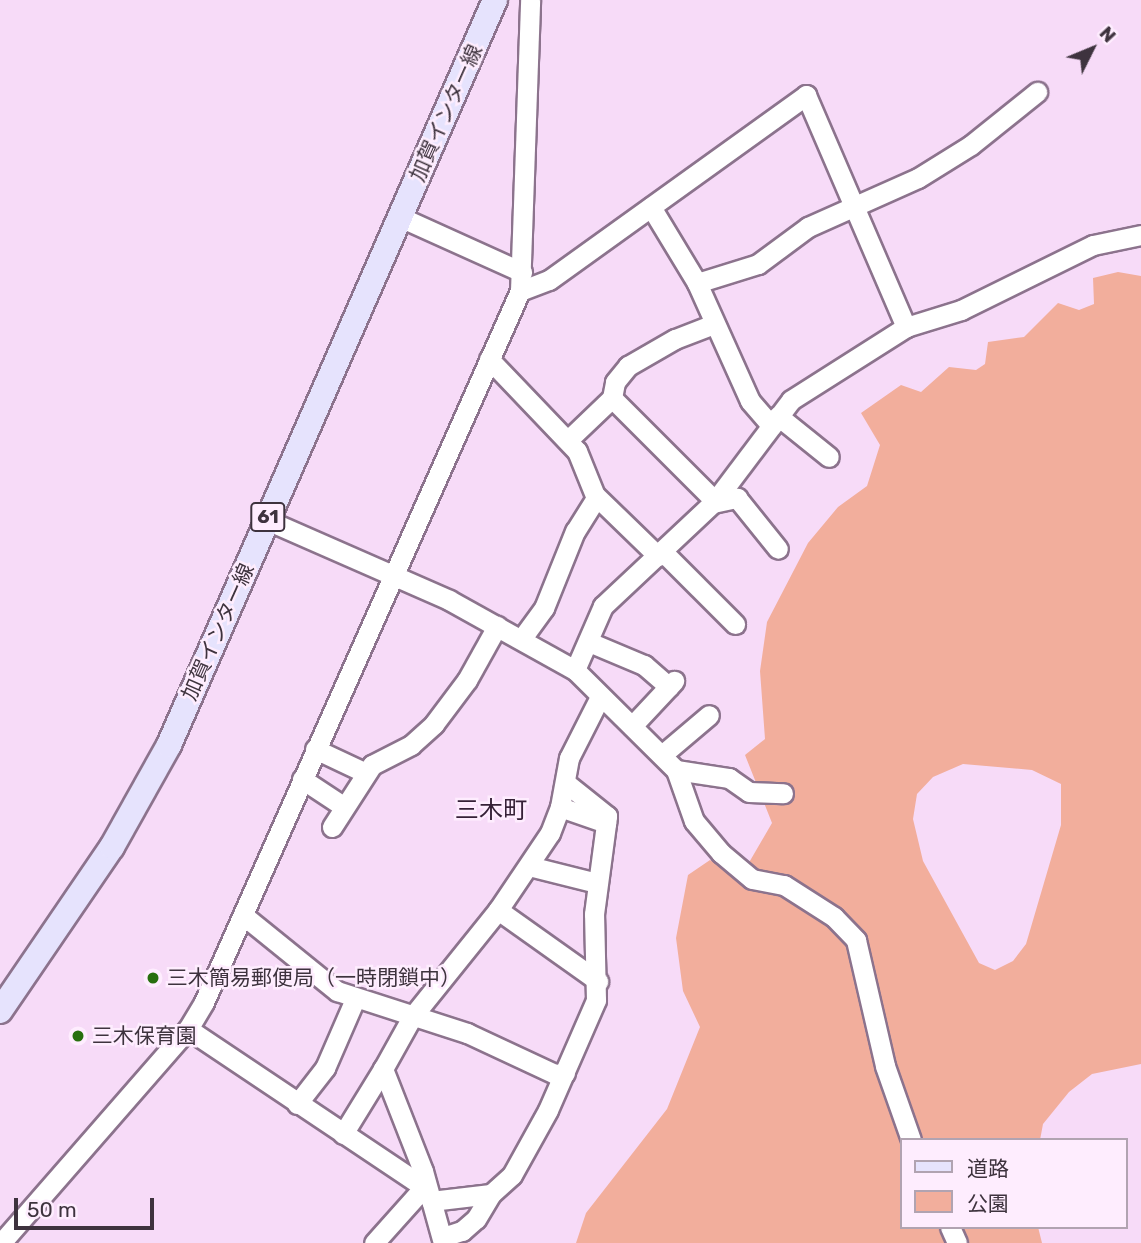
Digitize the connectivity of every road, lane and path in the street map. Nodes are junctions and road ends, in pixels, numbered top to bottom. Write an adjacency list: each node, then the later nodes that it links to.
1 (495, 0): 6 (main road, 加賀インター線 / 61)
2 (530, 0): 8 (street)
3 (1037, 92): 4 (street)
4 (856, 205): 5 (street); 9 (street); 11 (street)
5 (651, 207): 8 (street); 9 (street)
6 (400, 217): 8 (street); 19 (main road, 加賀インター線 / 61)
7 (1141, 235): 11 (street)
8 (521, 282): 12 (street)
9 (697, 283): 10 (street)
10 (714, 324): 13 (street); 14 (street)
11 (906, 327): 14 (street)
12 (489, 359): 15 (street); 22 (street)
13 (612, 398): 15 (street); 18 (street)
14 (775, 421): 16 (street); 18 (street)
15 (568, 440): 17 (street)
16 (829, 457)
17 (595, 495): 21 (street); 25 (street)
18 (714, 502): 20 (street); 21 (street)
19 (267, 520): 22 (street); 48 (main road, 加賀インター線 / 61)
20 (778, 549)
21 (660, 554): 23 (street); 26 (street)
22 (396, 575): 24 (street); 31 (street)
23 (735, 624)
24 (497, 626): 25 (street); 34 (street)
25 (522, 638): 27 (street)
26 (589, 642): 27 (street); 30 (street)
27 (575, 670): 28 (street)
28 (600, 697): 30 (street); 36 (street)
29 (709, 715): 32 (street)
30 (632, 726): 32 (street)
31 (315, 749): 34 (street); 35 (street)
32 (663, 754): 33 (street)
33 (676, 770): 37 (street); 55 (street)
34 (366, 773): 38 (street)
35 (302, 779): 38 (street); 45 (street)
36 (566, 783): 39 (street); 40 (street)
37 (783, 793)
38 (343, 806): 41 (street)
39 (561, 807): 40 (street); 42 (street)
40 (606, 823): 43 (street)
41 (332, 827)
42 (529, 866): 43 (street); 44 (street)
43 (597, 883): 46 (street)
44 (498, 910): 46 (street); 49 (street)
45 (243, 915): 47 (street); 50 (street)
46 (598, 981): 52 (street)
47 (355, 999): 49 (street); 53 (street)
48 (0, 1011)
49 (412, 1017): 51 (street); 52 (street)
50 (188, 1029): 53 (street); 59 (street)
51 (383, 1069): 54 (street); 56 (street)
52 (565, 1073): 57 (street)
53 (297, 1104): 54 (street)
54 (343, 1134): 56 (street)
55 (910, 1138)
56 (428, 1194): 57 (street); 58 (street); 60 (street)
57 (491, 1195): 58 (street)
58 (443, 1240)
59 (1, 1243)
60 (373, 1243)

